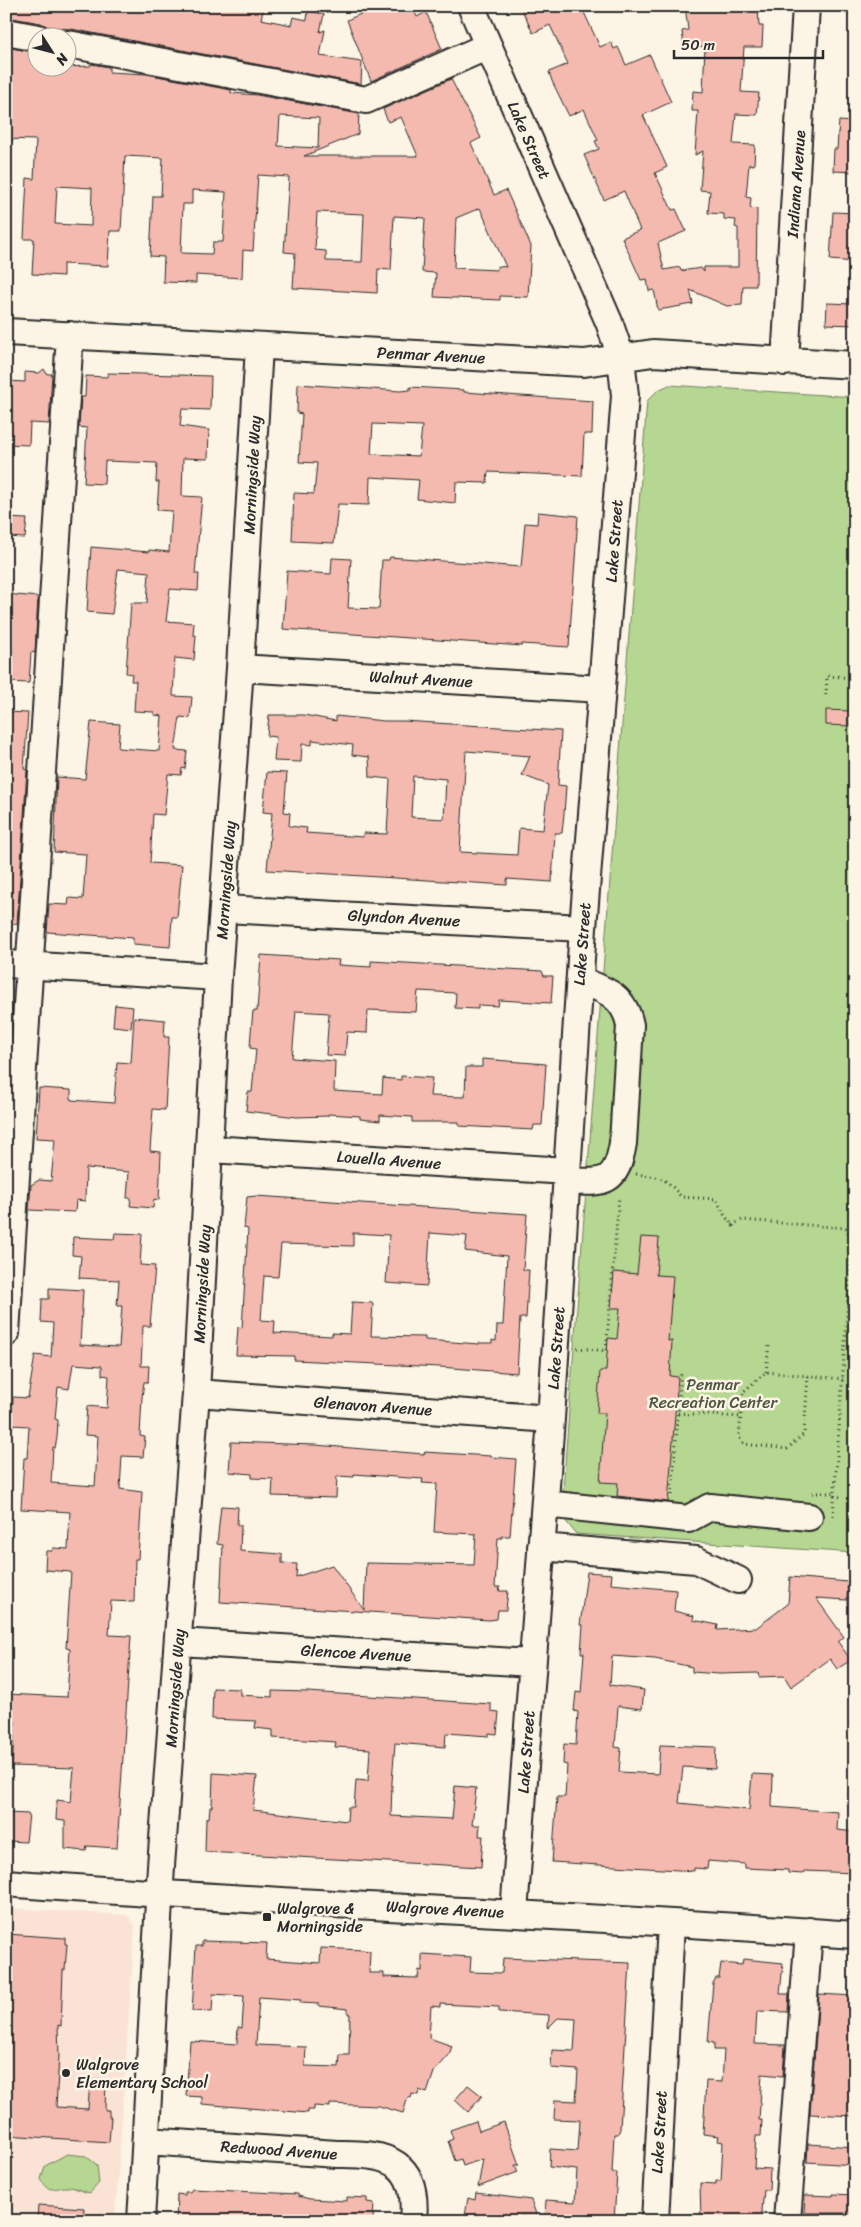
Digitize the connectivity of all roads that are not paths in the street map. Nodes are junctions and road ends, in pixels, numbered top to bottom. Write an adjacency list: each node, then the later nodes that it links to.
1 (471, 6): 6 (street, Lake Street)
2 (806, 6): 11 (street, Indiana Avenue)
3 (6, 32): 4 (street)
4 (28, 36)
5 (78, 46): 6 (street)
6 (488, 46): 10 (street, Lake Street)
7 (6, 332): 8 (street, Penmar Avenue)
8 (70, 336): 9 (street, Penmar Avenue); 17 (street)
9 (259, 347): 10 (street, Penmar Avenue); 13 (street, Morningside Way)
10 (621, 357): 11 (street, Penmar Avenue); 14 (street, Lake Street)
11 (785, 362): 12 (street, Penmar Avenue)
12 (855, 365)
13 (240, 668): 14 (street, Walnut Avenue); 15 (street, Morningside Way)
14 (602, 689): 16 (street, Lake Street)
15 (225, 909): 16 (street, Glyndon Avenue); 18 (street, Morningside Way)
16 (583, 928): 19 (street, Lake Street)
17 (18, 965): 18 (street); 22 (street)
18 (218, 977): 20 (street, Morningside Way)
19 (580, 980): 21 (street, Lake Street); 21 (street, Louella Avenue)
20 (210, 1149): 21 (street, Louella Avenue); 23 (street, Morningside Way)
21 (567, 1176): 24 (street, Lake Street)
22 (6, 1333)
23 (196, 1393): 24 (street, Glenavon Avenue); 29 (street, Morningside Way)
24 (551, 1419): 25 (street, Lake Street)
25 (544, 1504): 26 (street); 27 (street, Lake Street)
26 (817, 1512)
27 (541, 1547): 28 (street); 30 (street, Lake Street)
28 (738, 1580)
29 (179, 1642): 30 (street, Glencoe Avenue); 32 (street, Morningside Way)
30 (532, 1663): 33 (street, Lake Street)
31 (6, 1883): 32 (street, Walgrove Avenue)
32 (160, 1894): 33 (street, Walgrove Avenue); 37 (street, Morningside Way)
33 (514, 1913): 34 (street, Walgrove Avenue)
34 (671, 1924): 35 (street, Walgrove Avenue); 40 (street, Lake Street)
35 (809, 1931): 36 (street, Walgrove Avenue); 41 (street)
36 (855, 1935)
37 (146, 2142): 38 (street, Morningside Way); 39 (street, Redwood Avenue)
38 (140, 2221)
39 (413, 2221)
40 (655, 2221)
41 (787, 2221)

